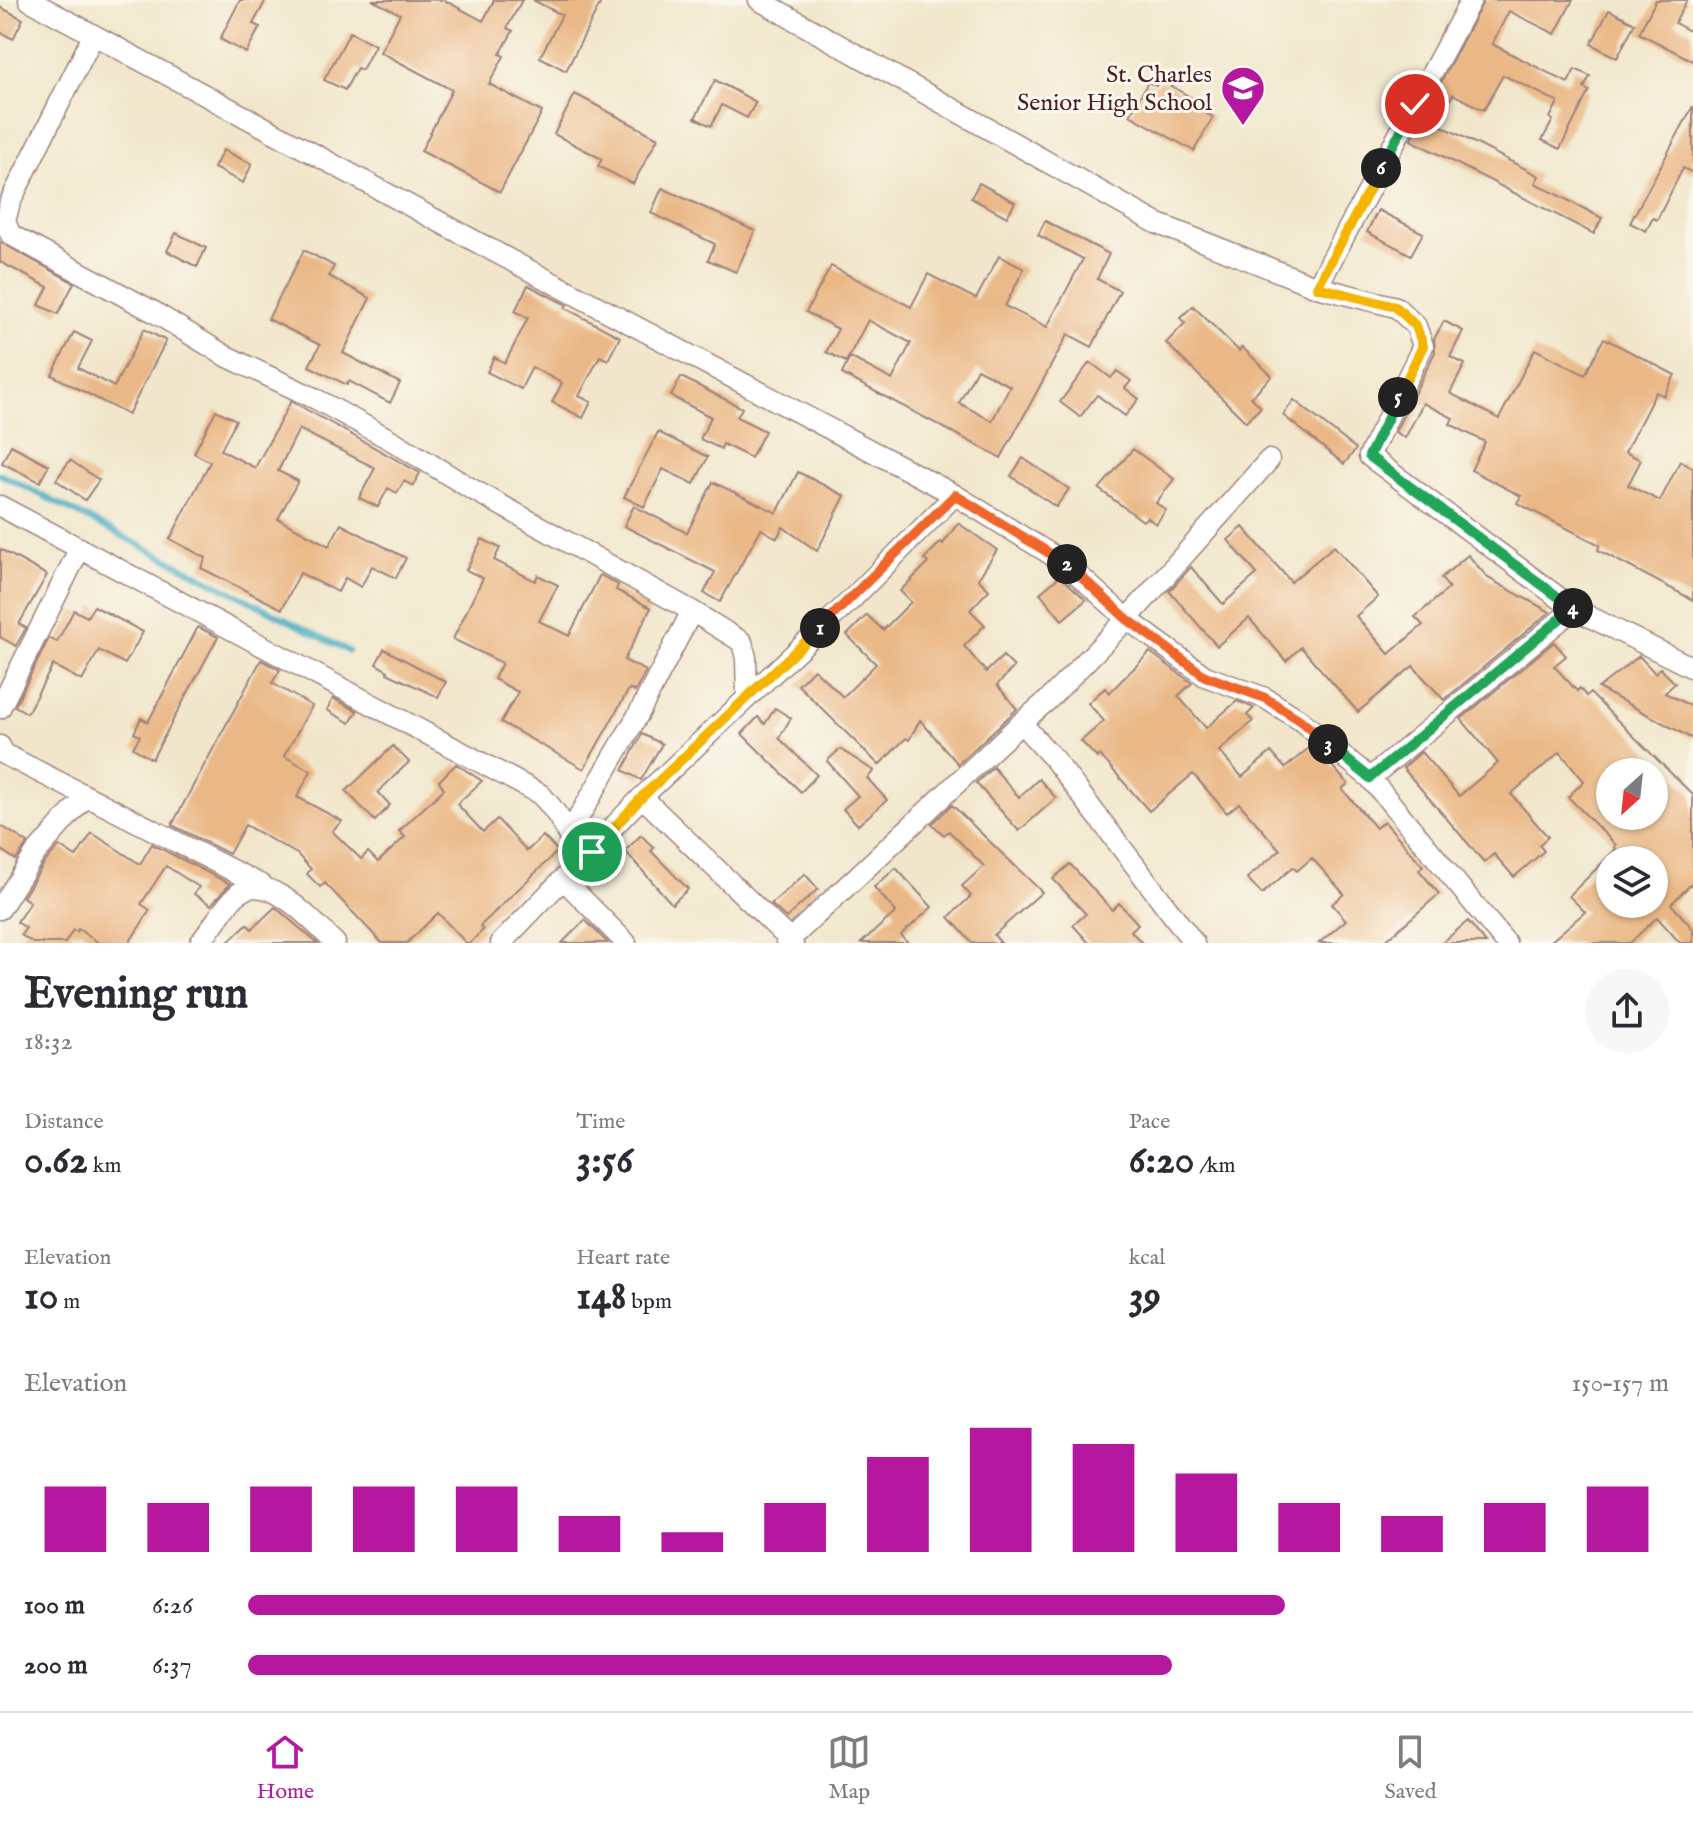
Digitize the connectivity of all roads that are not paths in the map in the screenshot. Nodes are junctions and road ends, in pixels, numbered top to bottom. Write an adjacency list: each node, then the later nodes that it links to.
1 (29, 0): 4 (street)
2 (759, 0): 5 (street)
3 (1471, 0): 5 (street)
4 (93, 36): 7 (street); 11 (street)
5 (1317, 287): 10 (street)
6 (1269, 460): 12 (street)
7 (955, 495): 12 (street); 14 (street)
8 (0, 506): 9 (street)
9 (80, 548): 15 (street); 21 (street)
10 (1574, 609): 13 (street); 18 (street)
11 (692, 611): 14 (street); 21 (street)
12 (1127, 619): 16 (street); 18 (street)
13 (1693, 668)
14 (747, 697): 20 (street)
15 (0, 708)
16 (1021, 723): 26 (street); 31 (street)
17 (0, 746): 19 (street)
18 (1370, 778): 32 (street)
19 (86, 796): 24 (street); 25 (street)
20 (642, 797): 22 (street); 26 (street)
21 (569, 834): 22 (street)
22 (579, 864): 23 (street)
23 (563, 879): 29 (street); 30 (street)
24 (263, 886): 27 (street); 28 (street)
25 (0, 909)
26 (789, 942)
27 (200, 943)
28 (335, 943)
29 (501, 943)
30 (626, 943)
31 (1194, 943)
32 (1506, 943)

